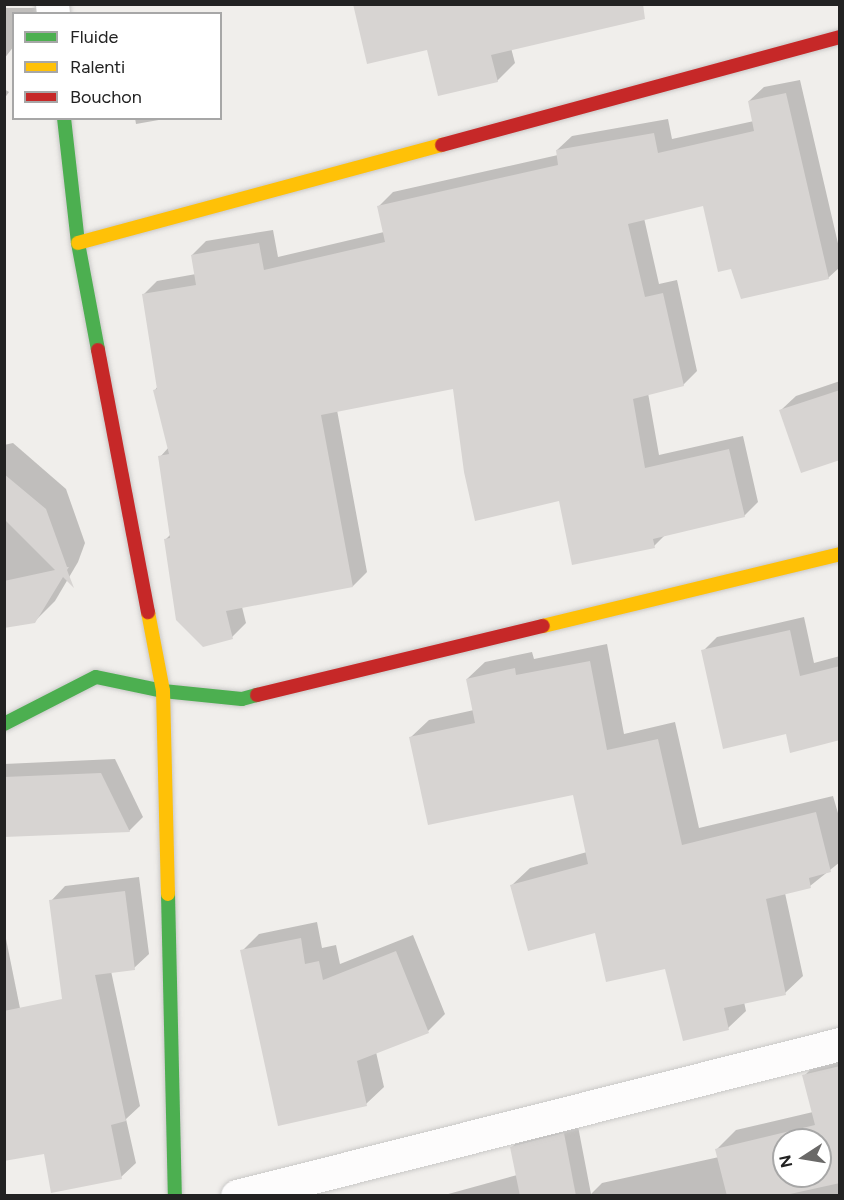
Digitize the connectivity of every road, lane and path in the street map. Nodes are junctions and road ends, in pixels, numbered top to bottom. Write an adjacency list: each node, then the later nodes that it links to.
1 (840, 36): 3 (street)
2 (64, 120): 3 (street)
3 (78, 243): 5 (street)
4 (840, 554): 5 (street)
5 (162, 691): 6 (street); 8 (street)
6 (4, 724)
7 (840, 1044): 9 (street)
8 (175, 1196)
9 (237, 1196)

